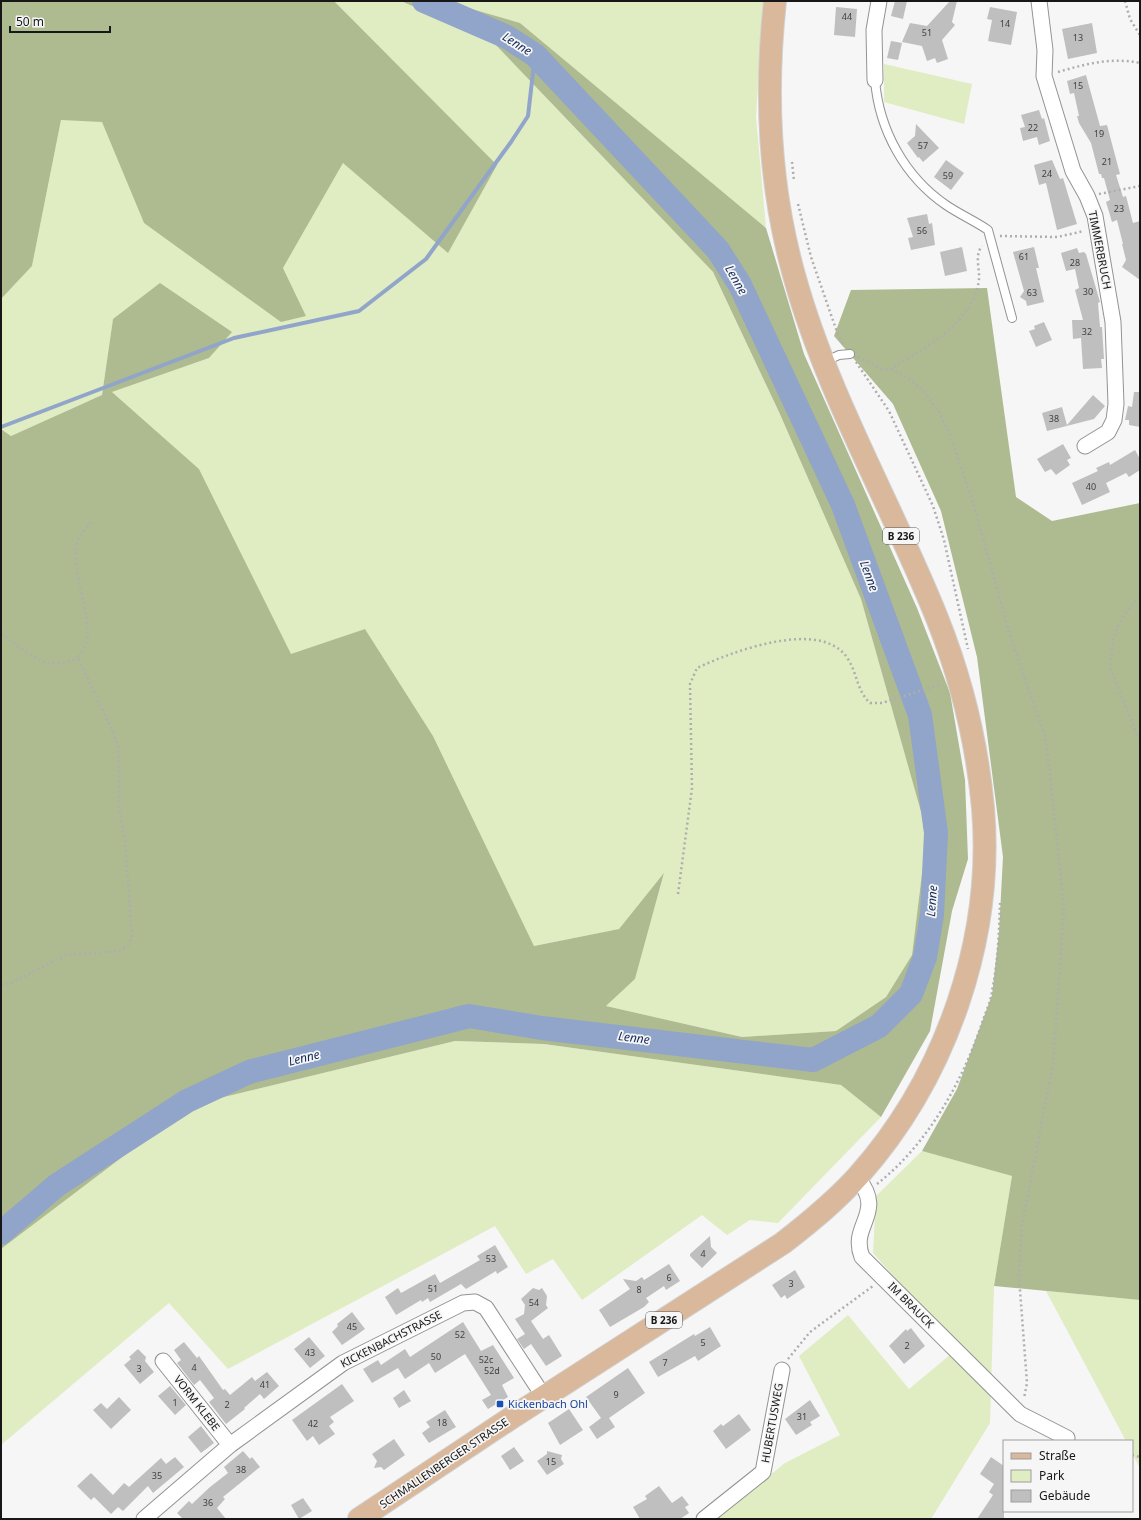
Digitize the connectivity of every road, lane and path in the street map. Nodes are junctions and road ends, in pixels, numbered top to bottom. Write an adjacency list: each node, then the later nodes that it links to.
1 (775, 1): 18 (main road, B 236)
2 (879, 1): 8 (street)
3 (1039, 1): 7 (street, TIMMERBRUCH)
4 (1125, 1): 5 (path)
5 (1140, 35)
6 (1140, 63): 7 (path)
7 (1044, 76): 12 (street, TIMMERBRUCH)
8 (875, 80): 15 (lane)
9 (792, 156): 10 (path)
10 (795, 184)
11 (1140, 186): 12 (path)
12 (1087, 196): 14 (street, TIMMERBRUCH)
13 (796, 198): 17 (path)
14 (1098, 228): 15 (path); 20 (street, TIMMERBRUCH)
15 (991, 235): 16 (lane); 19 (path)
16 (1012, 318)
17 (850, 354): 18 (lane); 19 (path); 24 (path)
18 (823, 362): 31 (main road, SCHMALLENBERGER STRASSE / B 236)
19 (891, 369): 36 (path)
20 (1084, 446)
21 (93, 520): 25 (path)
22 (1140, 598): 27 (path)
23 (1, 634): 25 (path)
24 (969, 653)
25 (78, 658): 30 (path)
26 (944, 683): 28 (path)
27 (1140, 742)
28 (678, 894)
29 (1000, 901): 31 (path)
30 (1, 986)
31 (862, 1185): 32 (street, IM BRAUCK); 35 (main road, SCHMALLENBERGER STRASSE / B 236)
32 (884, 1279): 34 (path); 36 (street, IM BRAUCK)
33 (163, 1361): 38 (street, VORM KLEBE)
34 (782, 1370): 41 (street, HUBERTUSWEG)
35 (544, 1397): 38 (street, KICKENBACHSTRASSE); 40 (main road, SCHMALLENBERGER STRASSE / B 236)
36 (1020, 1414): 37 (street, IM BRAUCK)
37 (1067, 1438)
38 (230, 1445): 39 (street, KICKENBACHSTRASSE)
39 (144, 1519)
40 (359, 1519)
41 (704, 1519)

